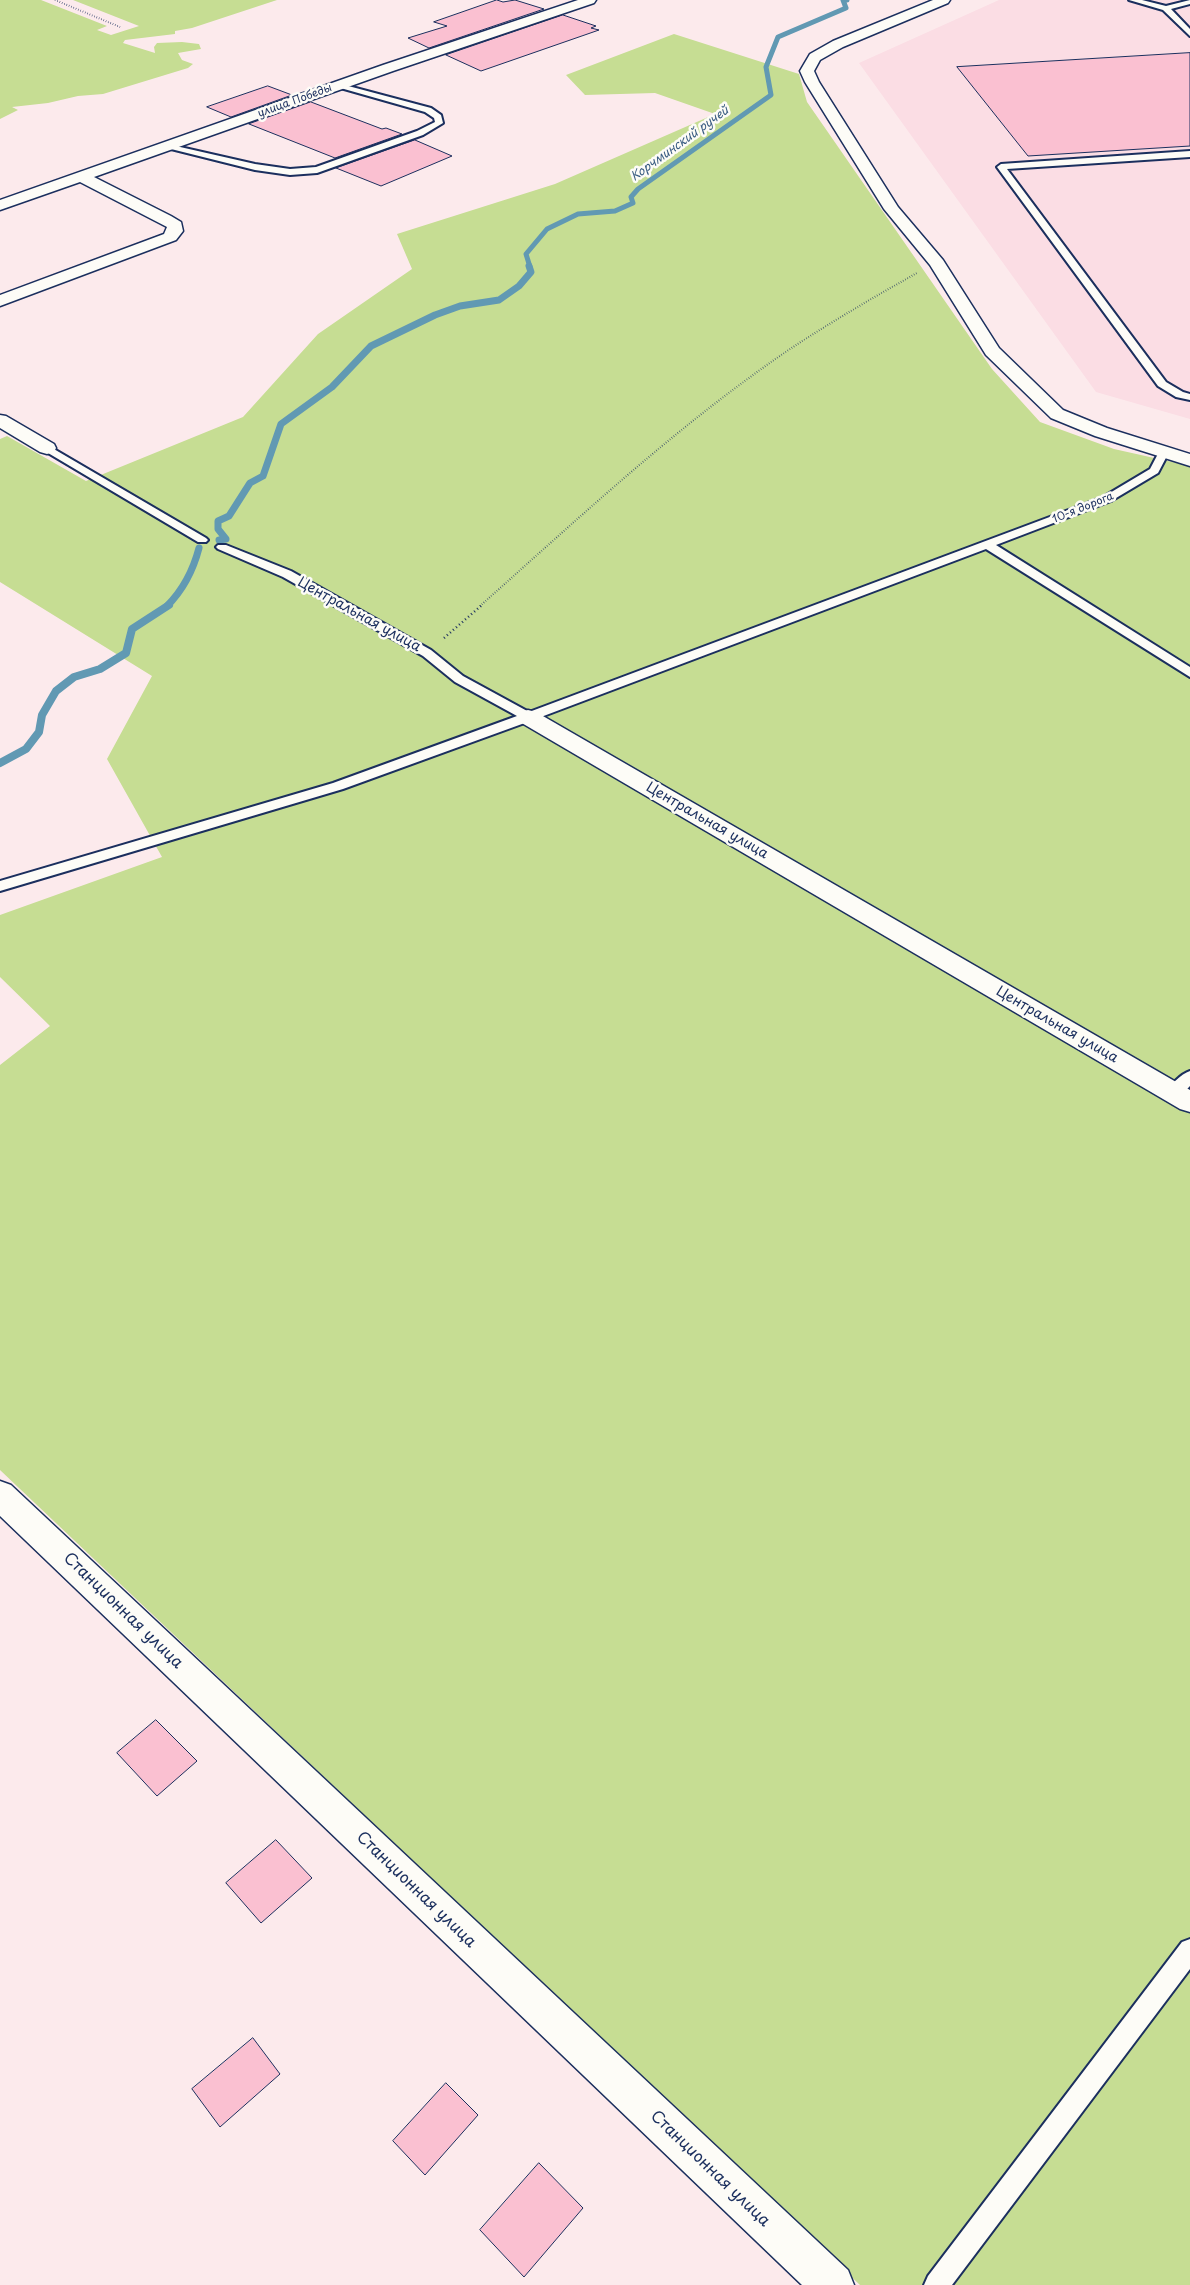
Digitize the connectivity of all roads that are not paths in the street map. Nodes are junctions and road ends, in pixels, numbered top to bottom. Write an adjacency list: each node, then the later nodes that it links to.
1 (590, 0): 7 (street, улица Победы)
2 (944, 0): 16 (street)
3 (1132, 0): 5 (lane)
4 (1190, 2): 5 (lane)
5 (1166, 8): 6 (lane)
6 (1190, 34)
7 (340, 86): 8 (street, улица Победы); 8 (lane)
8 (167, 147): 10 (street, улица Победы)
9 (1190, 154): 13 (lane)
10 (82, 177): 11 (street, улица Победы); 12 (street)
11 (0, 205)
12 (0, 301)
13 (1190, 397)
14 (0, 420): 15 (street)
15 (46, 448): 18 (lane)
16 (1164, 452): 17 (street); 19 (lane, 10-я дорога)
17 (1190, 460)
18 (202, 540)
19 (988, 545): 21 (lane); 22 (lane)
20 (222, 547): 22 (lane, Центральная улица)
21 (1190, 673)
22 (528, 717): 23 (lane); 24 (street, Центральная улица)
23 (0, 886)
24 (1184, 1091)
25 (0, 1495): 27 (street, Станционная улица)
26 (1190, 1950): 28 (lane)
27 (833, 2285)
28 (937, 2285)

